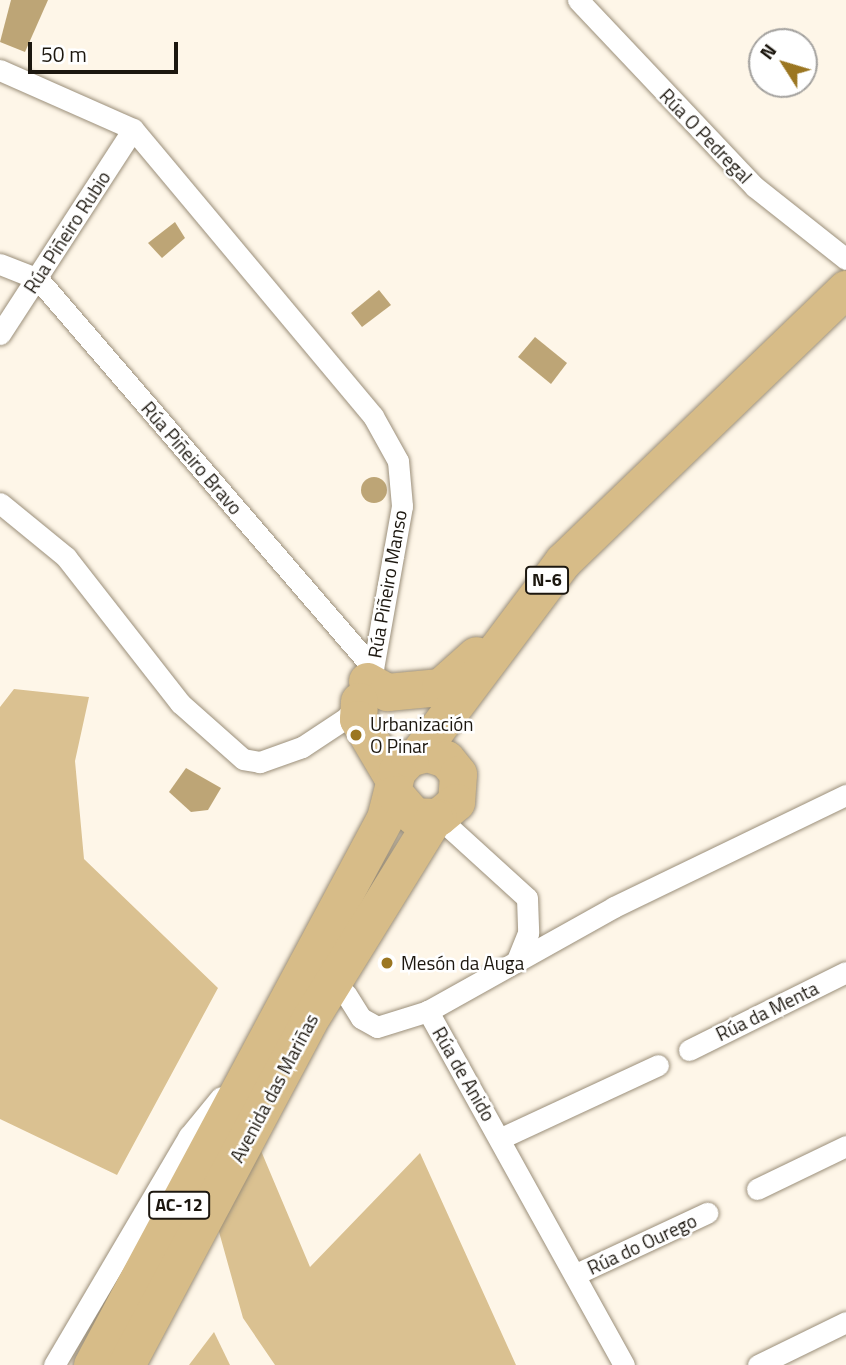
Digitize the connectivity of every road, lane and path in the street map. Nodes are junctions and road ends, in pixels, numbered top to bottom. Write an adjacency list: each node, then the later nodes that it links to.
1 (578, 0): 4 (street, Rúa O Pedregal)
2 (0, 70): 3 (street, Rúa Piñeiro Manso)
3 (133, 129): 6 (street, Rúa Piñeiro Rubio); 12 (street, Rúa Piñeiro Manso)
4 (846, 259)
5 (0, 264): 6 (street, Rúa Piñeiro Bravo)
6 (38, 279): 8 (street, Rúa Piñeiro Rubio); 12 (street, Rúa Piñeiro Bravo)
7 (846, 289): 9 (highway, Avenida das Mariñas / N-6)
8 (0, 334)
9 (704, 429): 11 (highway, Avenida das Mariñas / N-6); 14 (highway, Avenida das Mariñas / N-6)
10 (0, 503): 12 (street)
11 (528, 601): 12 (highway); 13 (highway, Avenida das Mariñas / N-6)
12 (371, 686): 13 (highway)
13 (406, 770): 14 (highway); 16 (highway); 23 (highway, Avenida das Mariñas / AC-12)
14 (458, 774): 16 (highway, AC-12)
15 (846, 795): 18 (street, Rúa de Anido)
16 (436, 818): 17 (highway, Avenida das Mariñas / AC-12); 18 (street)
17 (387, 888): 20 (street); 22 (highway, Avenida das Mariñas / AC-12)
18 (516, 962): 21 (street, Rúa de Anido)
19 (846, 972): 24 (street, Rúa da Menta)
20 (346, 994): 21 (street); 22 (street)
21 (428, 1011): 26 (street, Rúa de Anido)
22 (308, 1022): 34 (highway, Avenida das Mariñas / AC-12)
23 (265, 1044): 32 (street, Avenida das Mariñas); 33 (highway, Avenida das Mariñas / AC-12)
24 (689, 1050)
25 (658, 1065): 26 (street)
26 (501, 1138): 30 (street, Rúa de Anido)
27 (846, 1146): 28 (street)
28 (757, 1189)
29 (707, 1213): 30 (street, Rúa do Ourego)
30 (576, 1275): 35 (street, Rúa de Anido)
31 (846, 1322): 36 (street)
32 (54, 1365)
33 (92, 1365)
34 (125, 1365)
35 (624, 1365)
36 (758, 1365)

